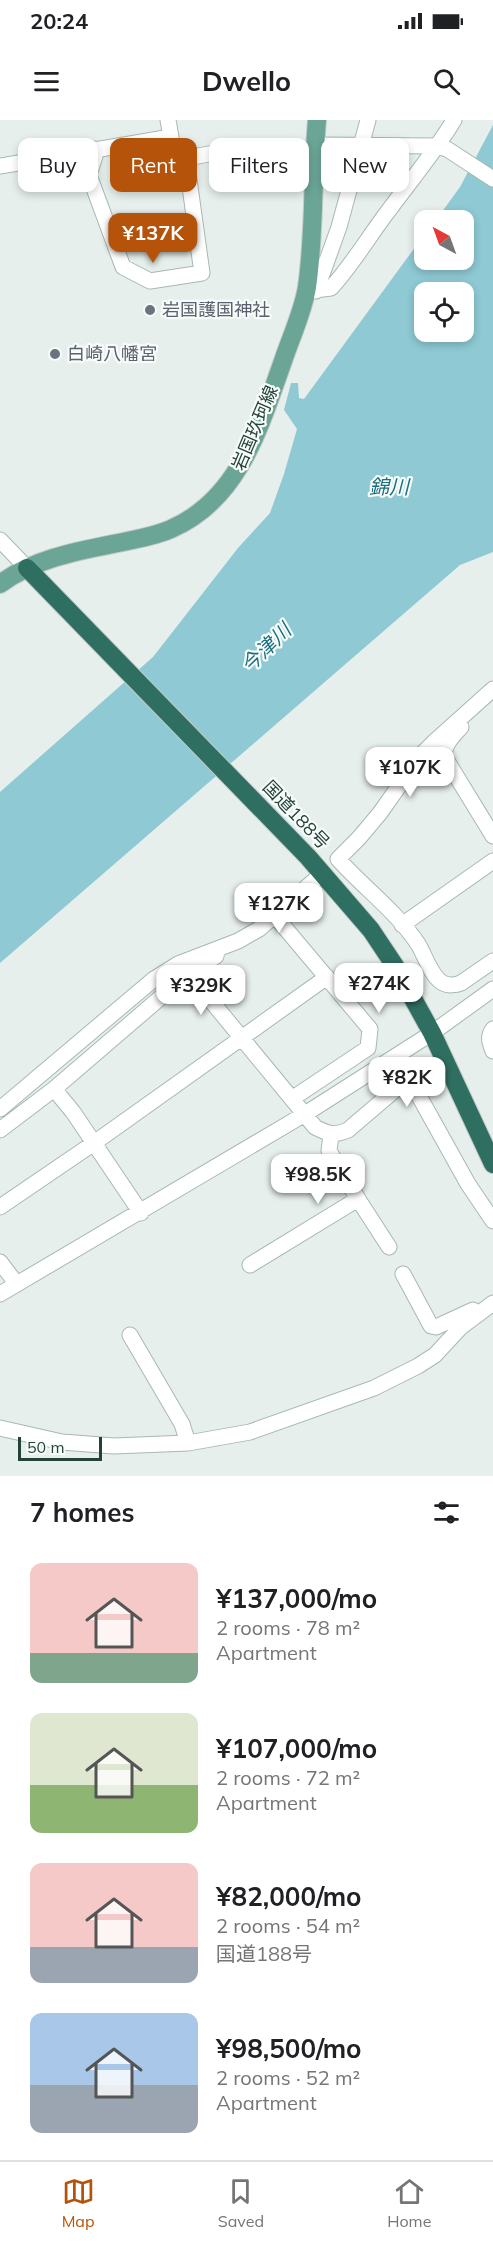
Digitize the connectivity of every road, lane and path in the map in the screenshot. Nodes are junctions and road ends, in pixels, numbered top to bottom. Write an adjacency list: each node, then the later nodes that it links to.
1 (168, 120): 5 (street)
2 (317, 120): 7 (main road, 岩国玖珂線)
3 (368, 120): 6 (street)
4 (454, 120): 10 (street)
5 (167, 137): 11 (street)
6 (363, 138)
7 (315, 145): 8 (street); 18 (main road, 岩国玖珂線)
8 (321, 145)
9 (409, 146): 10 (street)
10 (436, 146): 14 (street); 18 (street)
11 (98, 148)
12 (18, 163): 13 (street)
13 (0, 166)
14 (493, 179)
15 (95, 192): 16 (street)
16 (191, 192)
17 (348, 192): 18 (street)
18 (311, 291): 20 (main road, 岩国玖珂線)
19 (0, 540): 20 (street)
20 (27, 568): 21 (main road, 岩国玖珂線); 36 (highway, 国道188号)
21 (0, 584)
22 (493, 689): 24 (street)
23 (493, 703): 24 (street)
24 (464, 720): 25 (street); 29 (street)
25 (493, 836)
26 (493, 861): 29 (street)
27 (315, 880): 28 (street)
28 (275, 916): 30 (street); 33 (street)
29 (402, 925): 31 (street)
30 (218, 948): 32 (street); 41 (street)
31 (493, 962)
32 (189, 974): 37 (street); 39 (street)
33 (327, 977): 37 (street); 40 (street)
34 (493, 989): 36 (street)
35 (493, 1029): 38 (street)
36 (432, 1033): 42 (street); 46 (highway, 国道188号)
37 (241, 1038): 40 (street); 45 (street)
38 (493, 1052)
39 (54, 1089): 43 (street); 45 (street)
40 (293, 1098): 42 (street)
41 (0, 1108)
42 (305, 1114): 44 (street); 49 (street)
43 (0, 1130)
44 (331, 1135): 47 (street); 50 (street)
45 (94, 1143): 48 (street); 49 (street)
46 (493, 1164)
47 (358, 1199): 51 (street); 53 (street)
48 (0, 1207)
49 (141, 1213): 55 (street)
50 (493, 1221)
51 (389, 1247)
52 (0, 1262): 55 (street)
53 (250, 1265)
54 (404, 1274): 57 (street)
55 (16, 1283): 56 (street)
56 (0, 1294)
57 (487, 1306): 60 (street)
58 (130, 1335): 60 (street)
59 (0, 1428): 60 (street)
60 (189, 1443)

